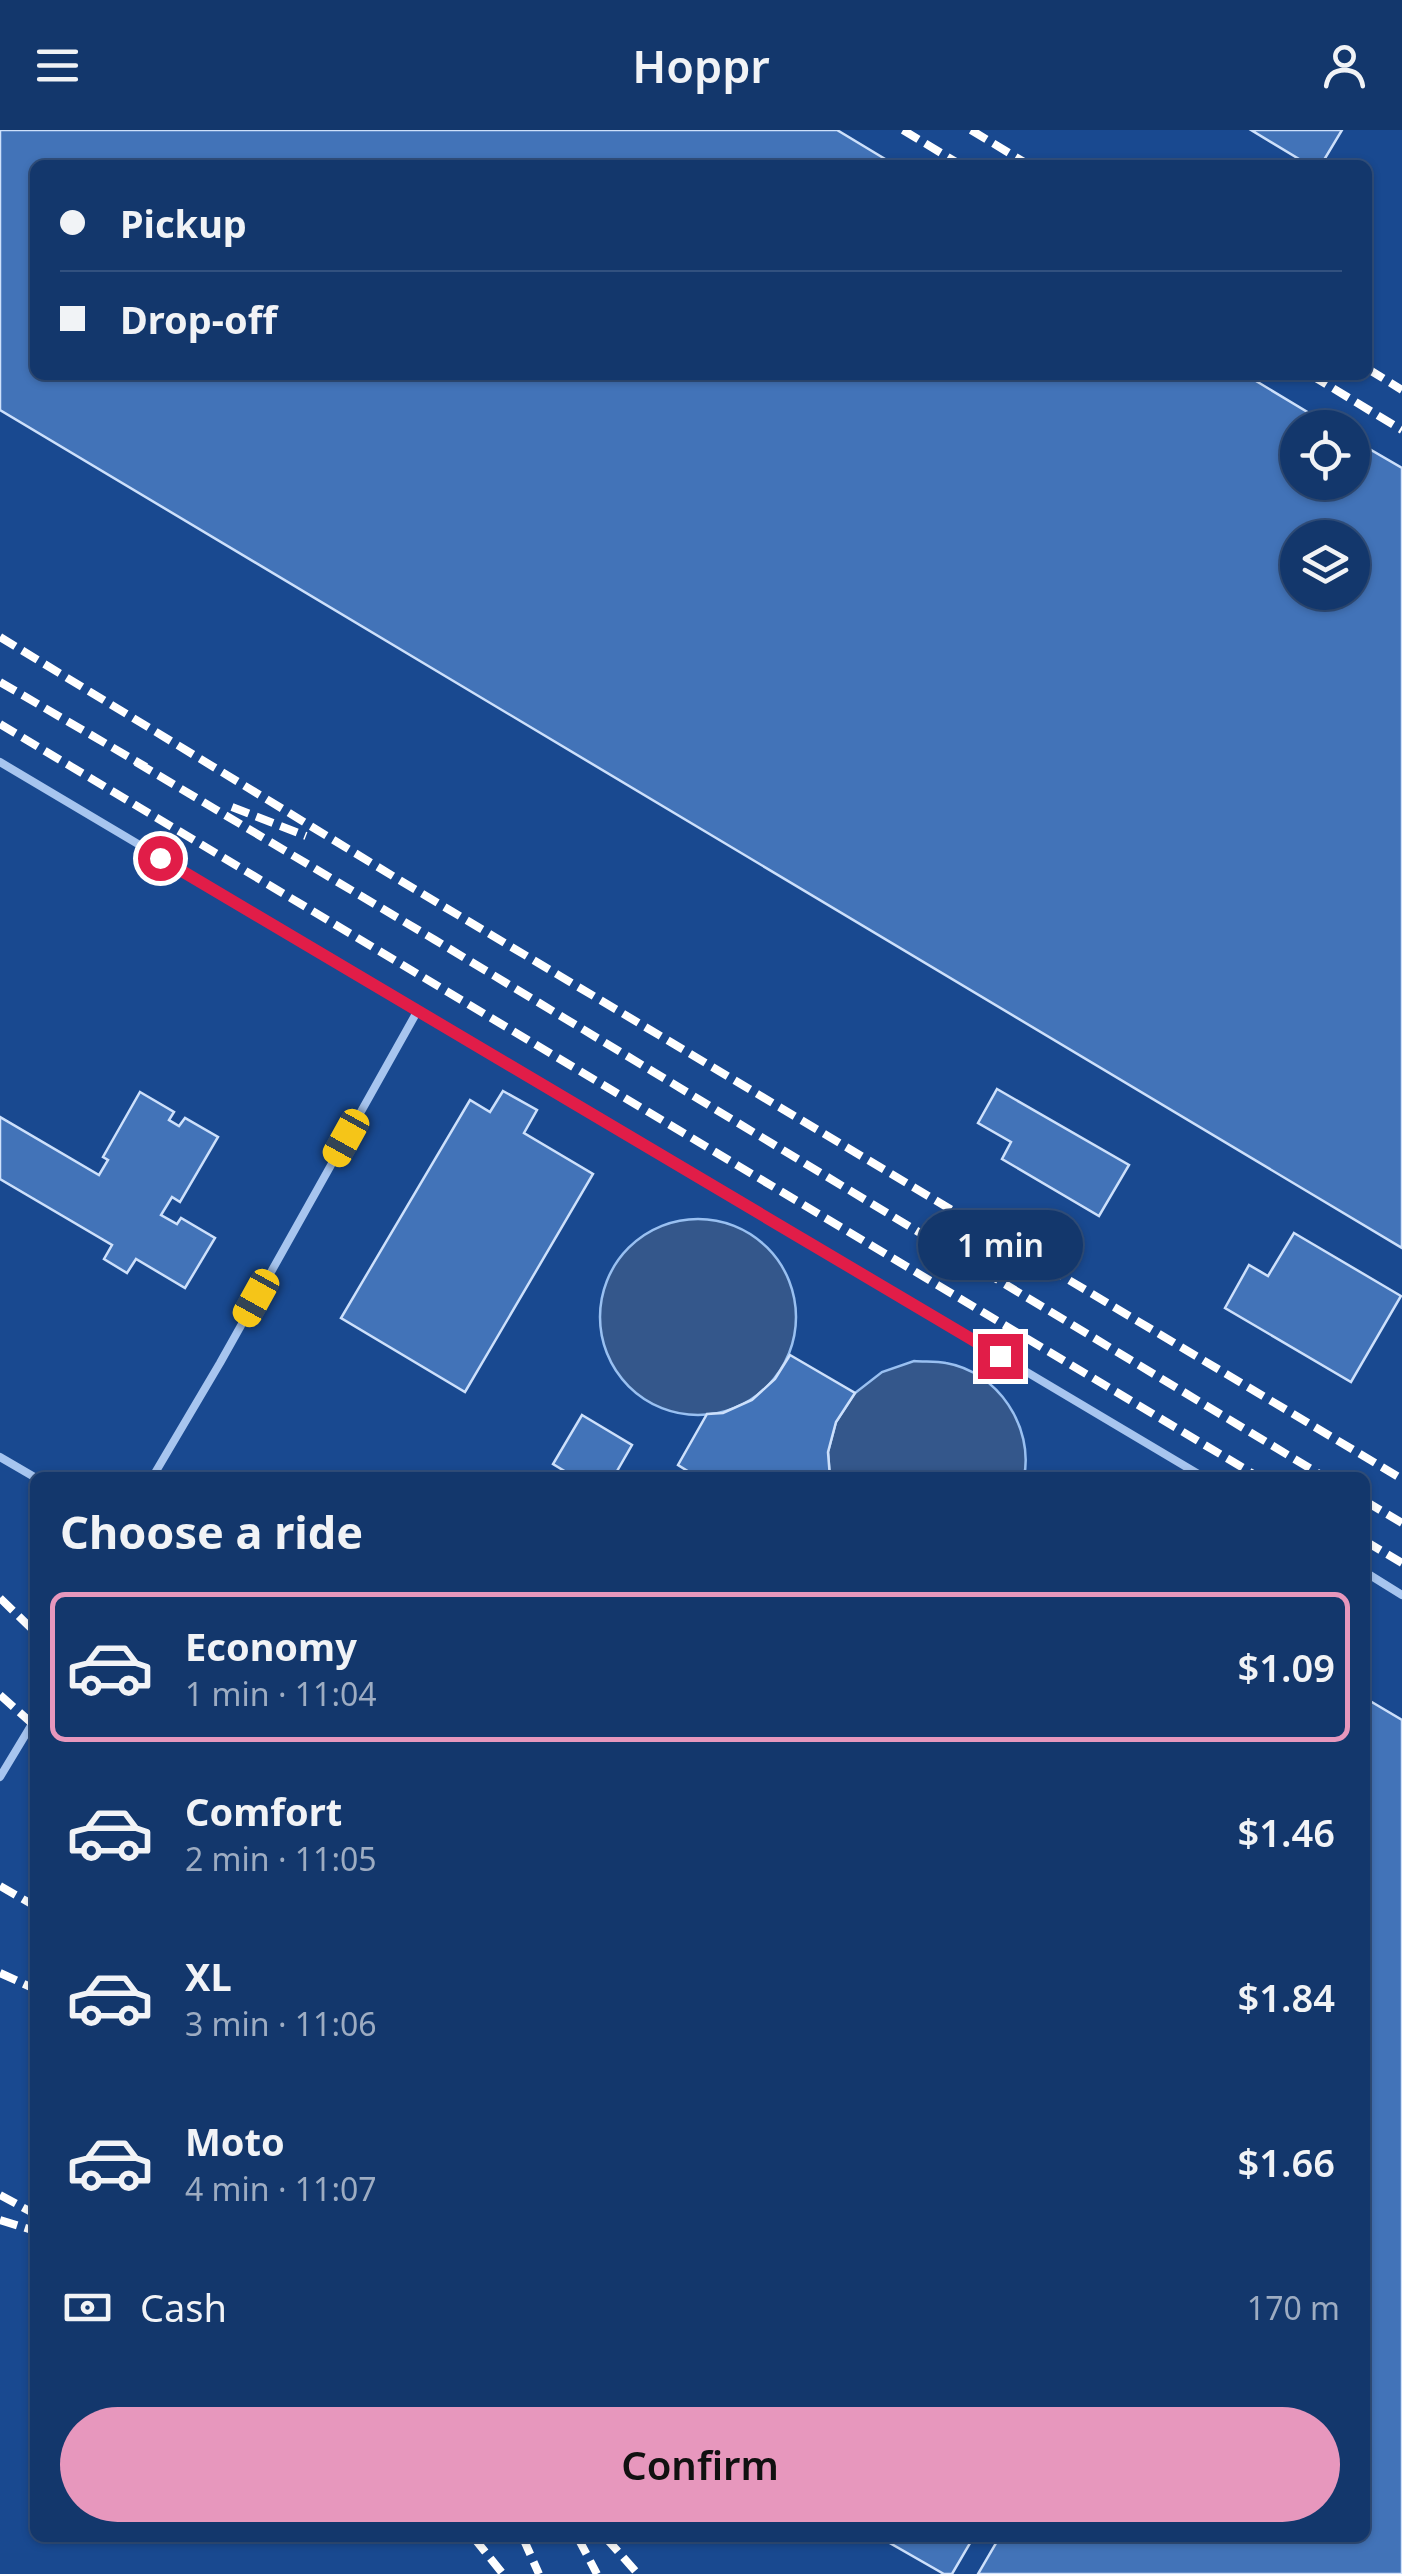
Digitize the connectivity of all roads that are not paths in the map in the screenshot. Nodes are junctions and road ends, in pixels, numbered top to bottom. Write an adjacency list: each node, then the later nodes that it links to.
1 (0, 762): 2 (lane)
2 (418, 1010): 4 (lane); 5 (lane)
3 (0, 1457): 6 (lane)
4 (156, 1472)
5 (1196, 1472)
6 (30, 1474)
7 (1370, 1575): 8 (lane)
8 (1402, 1595)
9 (30, 1727): 10 (lane)
10 (0, 1777)

